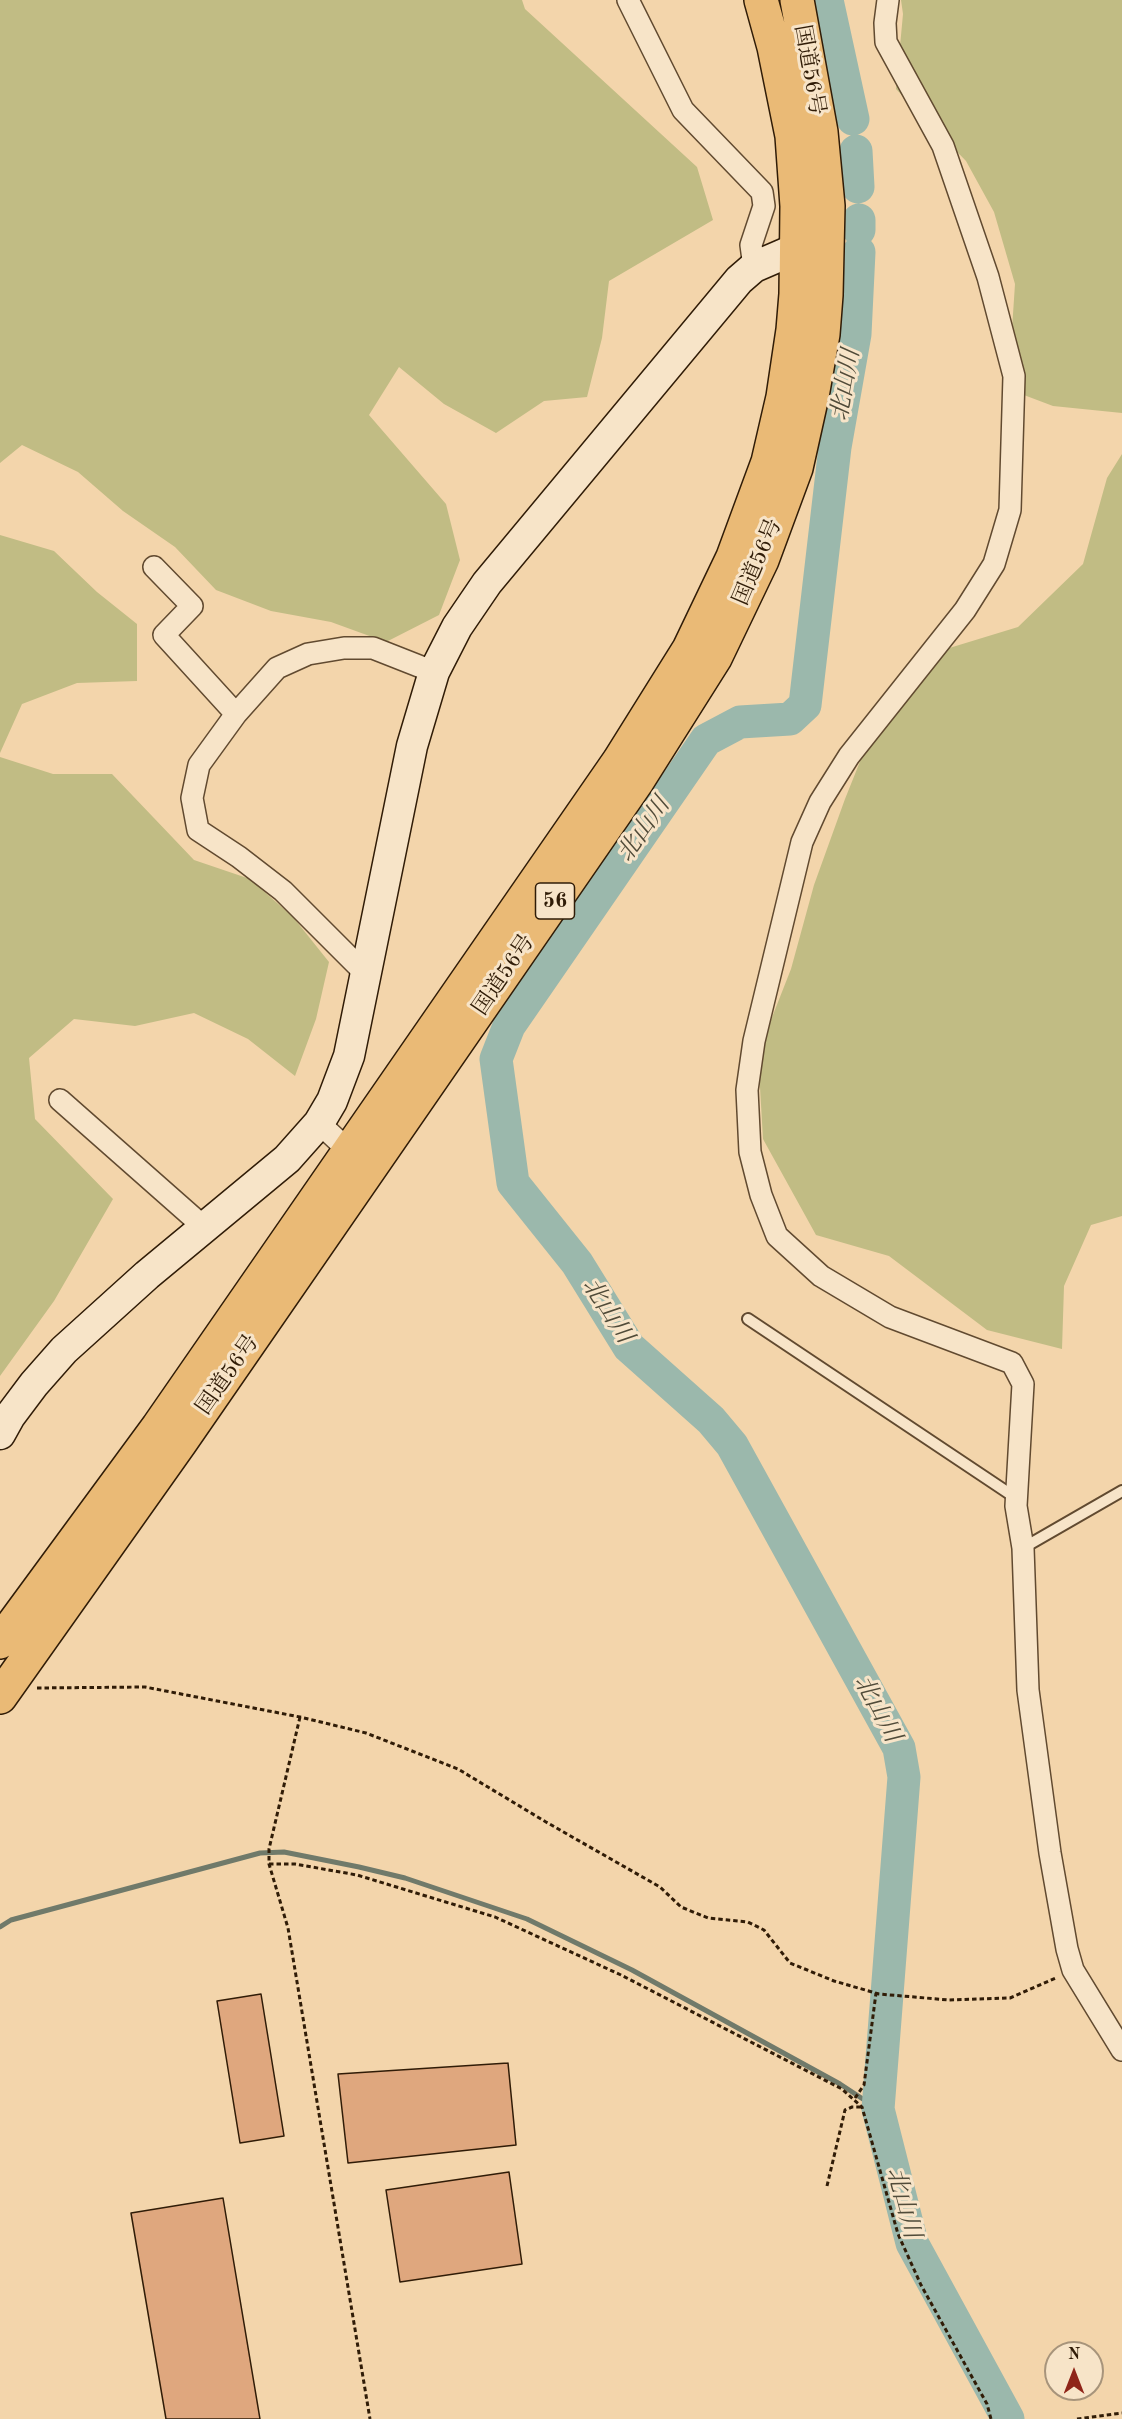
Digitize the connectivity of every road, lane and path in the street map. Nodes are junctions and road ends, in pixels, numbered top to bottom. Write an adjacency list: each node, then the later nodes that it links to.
1 (628, 0): 6 (street)
2 (761, 0): 5 (highway, 国道56号 / 56)
3 (796, 0): 5 (highway, 国道56号 / 56)
4 (888, 0): 18 (street)
5 (813, 245): 6 (street); 13 (highway, 国道56号 / 56)
6 (754, 267): 8 (street)
7 (154, 567): 9 (street)
8 (434, 672): 9 (street); 10 (street)
9 (236, 714): 10 (street)
10 (366, 974): 12 (street)
11 (60, 1100): 14 (street)
12 (319, 1123): 13 (street); 14 (street)
13 (362, 1156): 20 (highway, 国道56号 / 56); 21 (highway, 国道56号 / 56)
14 (205, 1228): 16 (street)
15 (748, 1319): 18 (lane)
16 (0, 1434)
17 (1122, 1491): 19 (lane)
18 (1017, 1498): 19 (street)
19 (1023, 1548): 24 (street)
20 (0, 1642)
21 (4, 1691): 22 (path)
22 (300, 1717): 23 (path); 25 (path)
23 (269, 1864): 27 (path); 31 (path)
24 (1073, 1970): 25 (path); 26 (street)
25 (877, 1993): 27 (path)
26 (1122, 2050)
27 (854, 2099): 28 (path)
28 (862, 2108): 29 (path); 32 (path)
29 (827, 2186)
30 (1122, 2413): 33 (path)
31 (370, 2419)
32 (991, 2419)
33 (1077, 2419)

